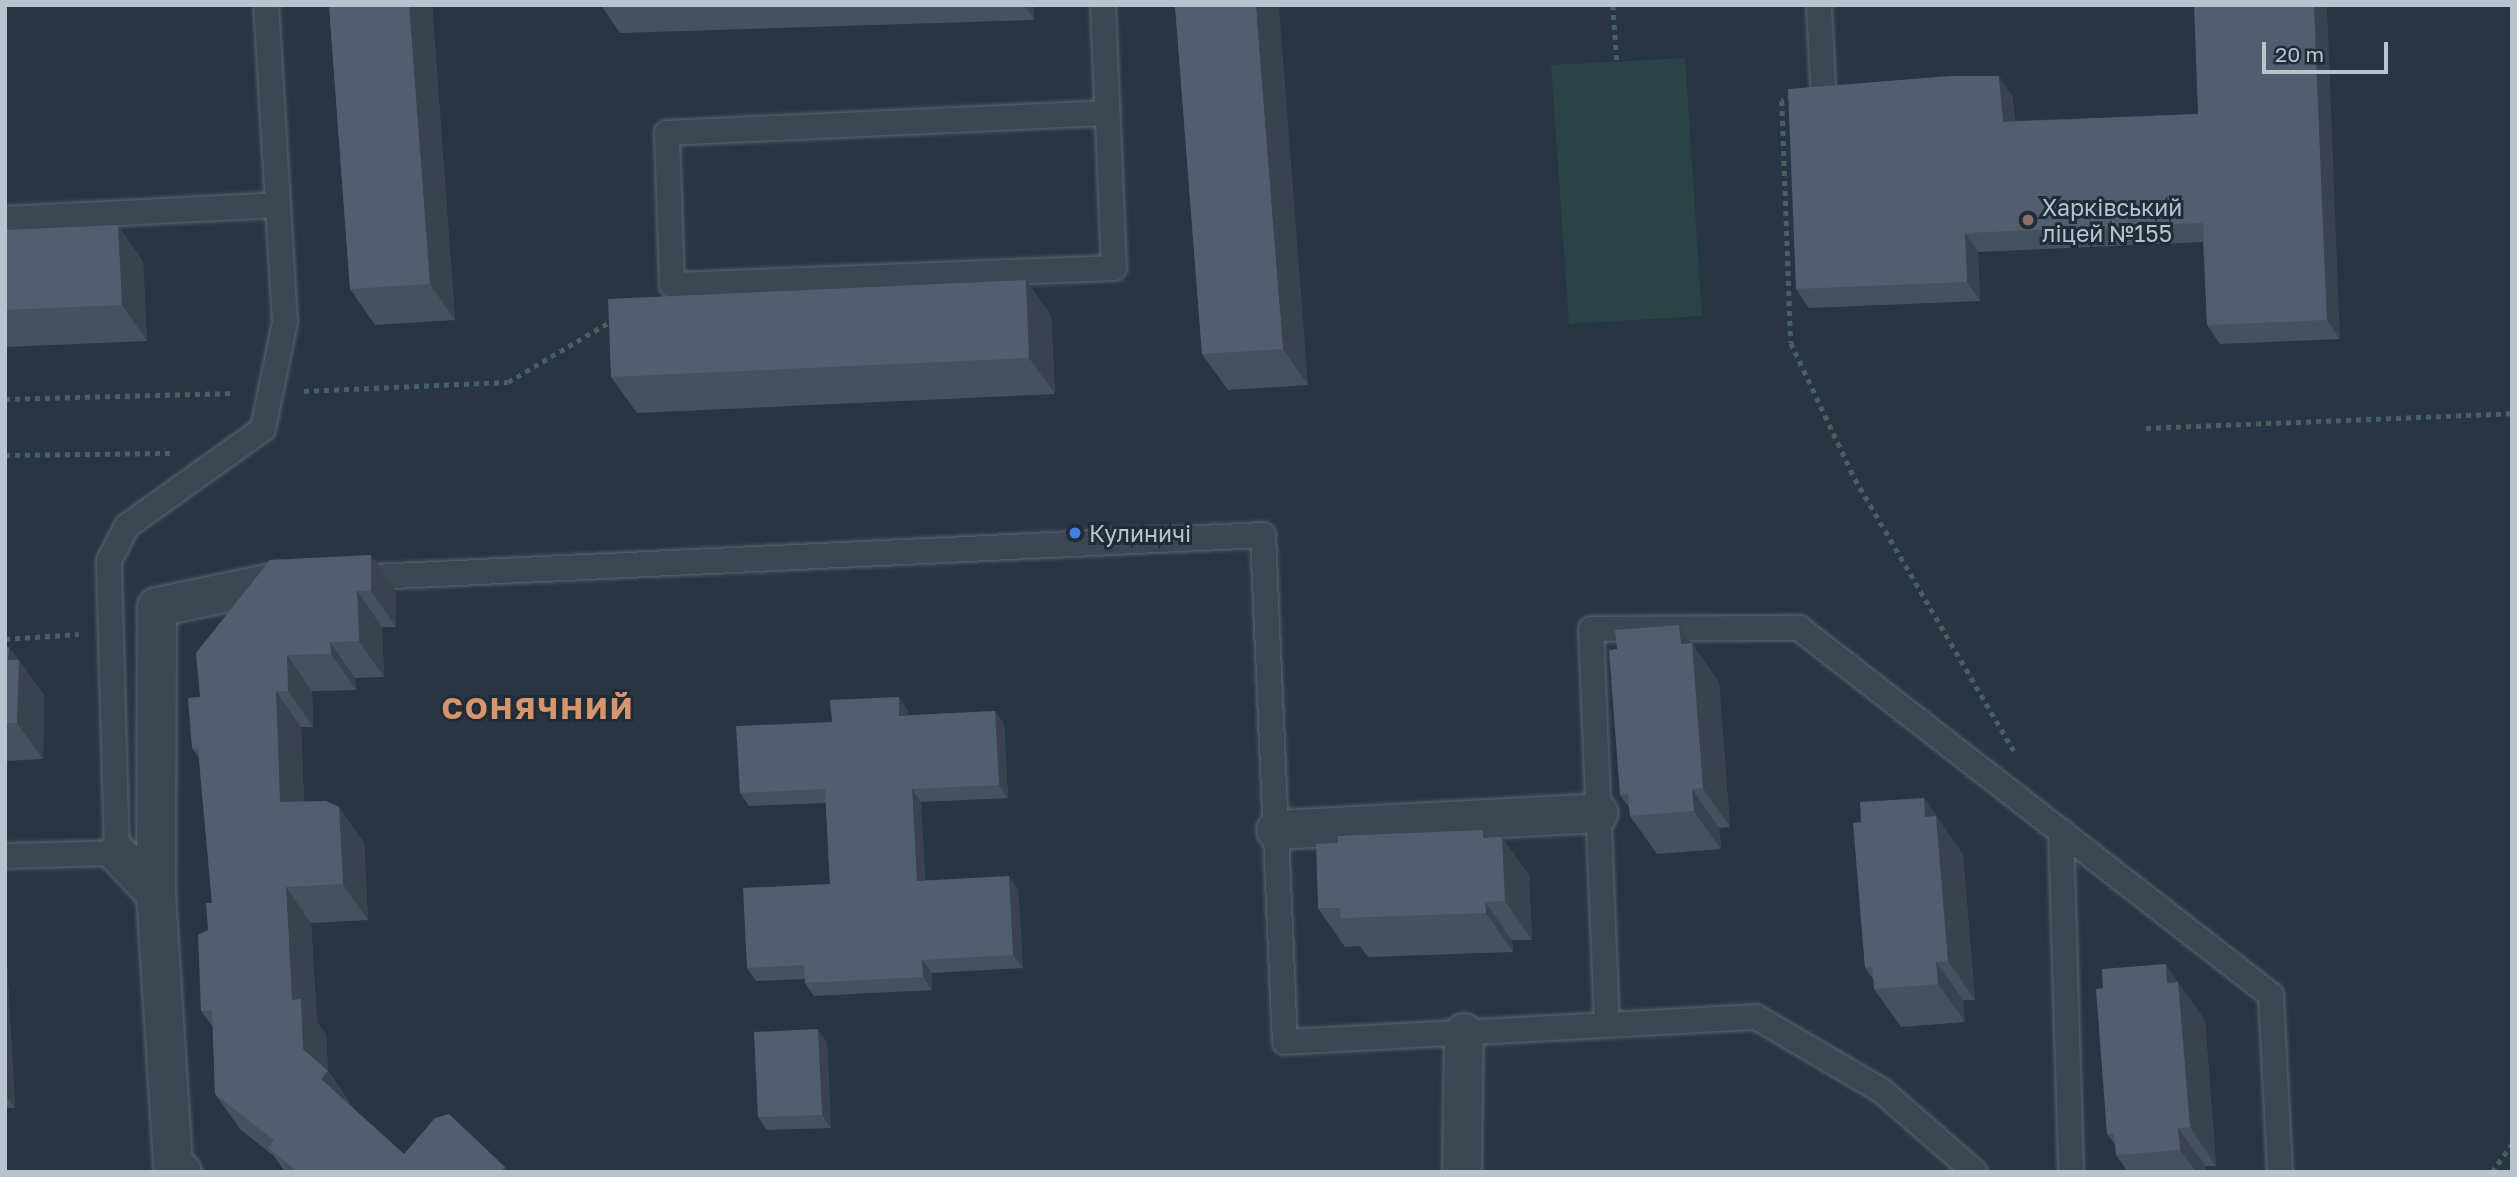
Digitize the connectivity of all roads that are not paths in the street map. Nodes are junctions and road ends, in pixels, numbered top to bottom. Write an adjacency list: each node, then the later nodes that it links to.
1 (266, 5): 6 (lane)
2 (1103, 5): 5 (lane)
3 (1819, 5): 4 (lane)
4 (1823, 85)
5 (1108, 113): 5 (lane)
6 (278, 205): 7 (lane); 13 (lane)
7 (5, 219)
8 (333, 579): 11 (lane)
9 (291, 581): 15 (street)
10 (1599, 813): 11 (street); 12 (lane); 16 (lane)
11 (1276, 830): 17 (lane)
12 (2061, 831): 21 (lane); 22 (lane)
13 (117, 853): 14 (lane); 15 (street)
14 (5, 856)
15 (156, 894): 18 (street)
16 (1607, 1025): 17 (lane); 20 (lane)
17 (1464, 1033): 19 (street)
18 (182, 1172)
19 (1462, 1172)
20 (1975, 1172)
21 (2071, 1172)
22 (2280, 1172)

